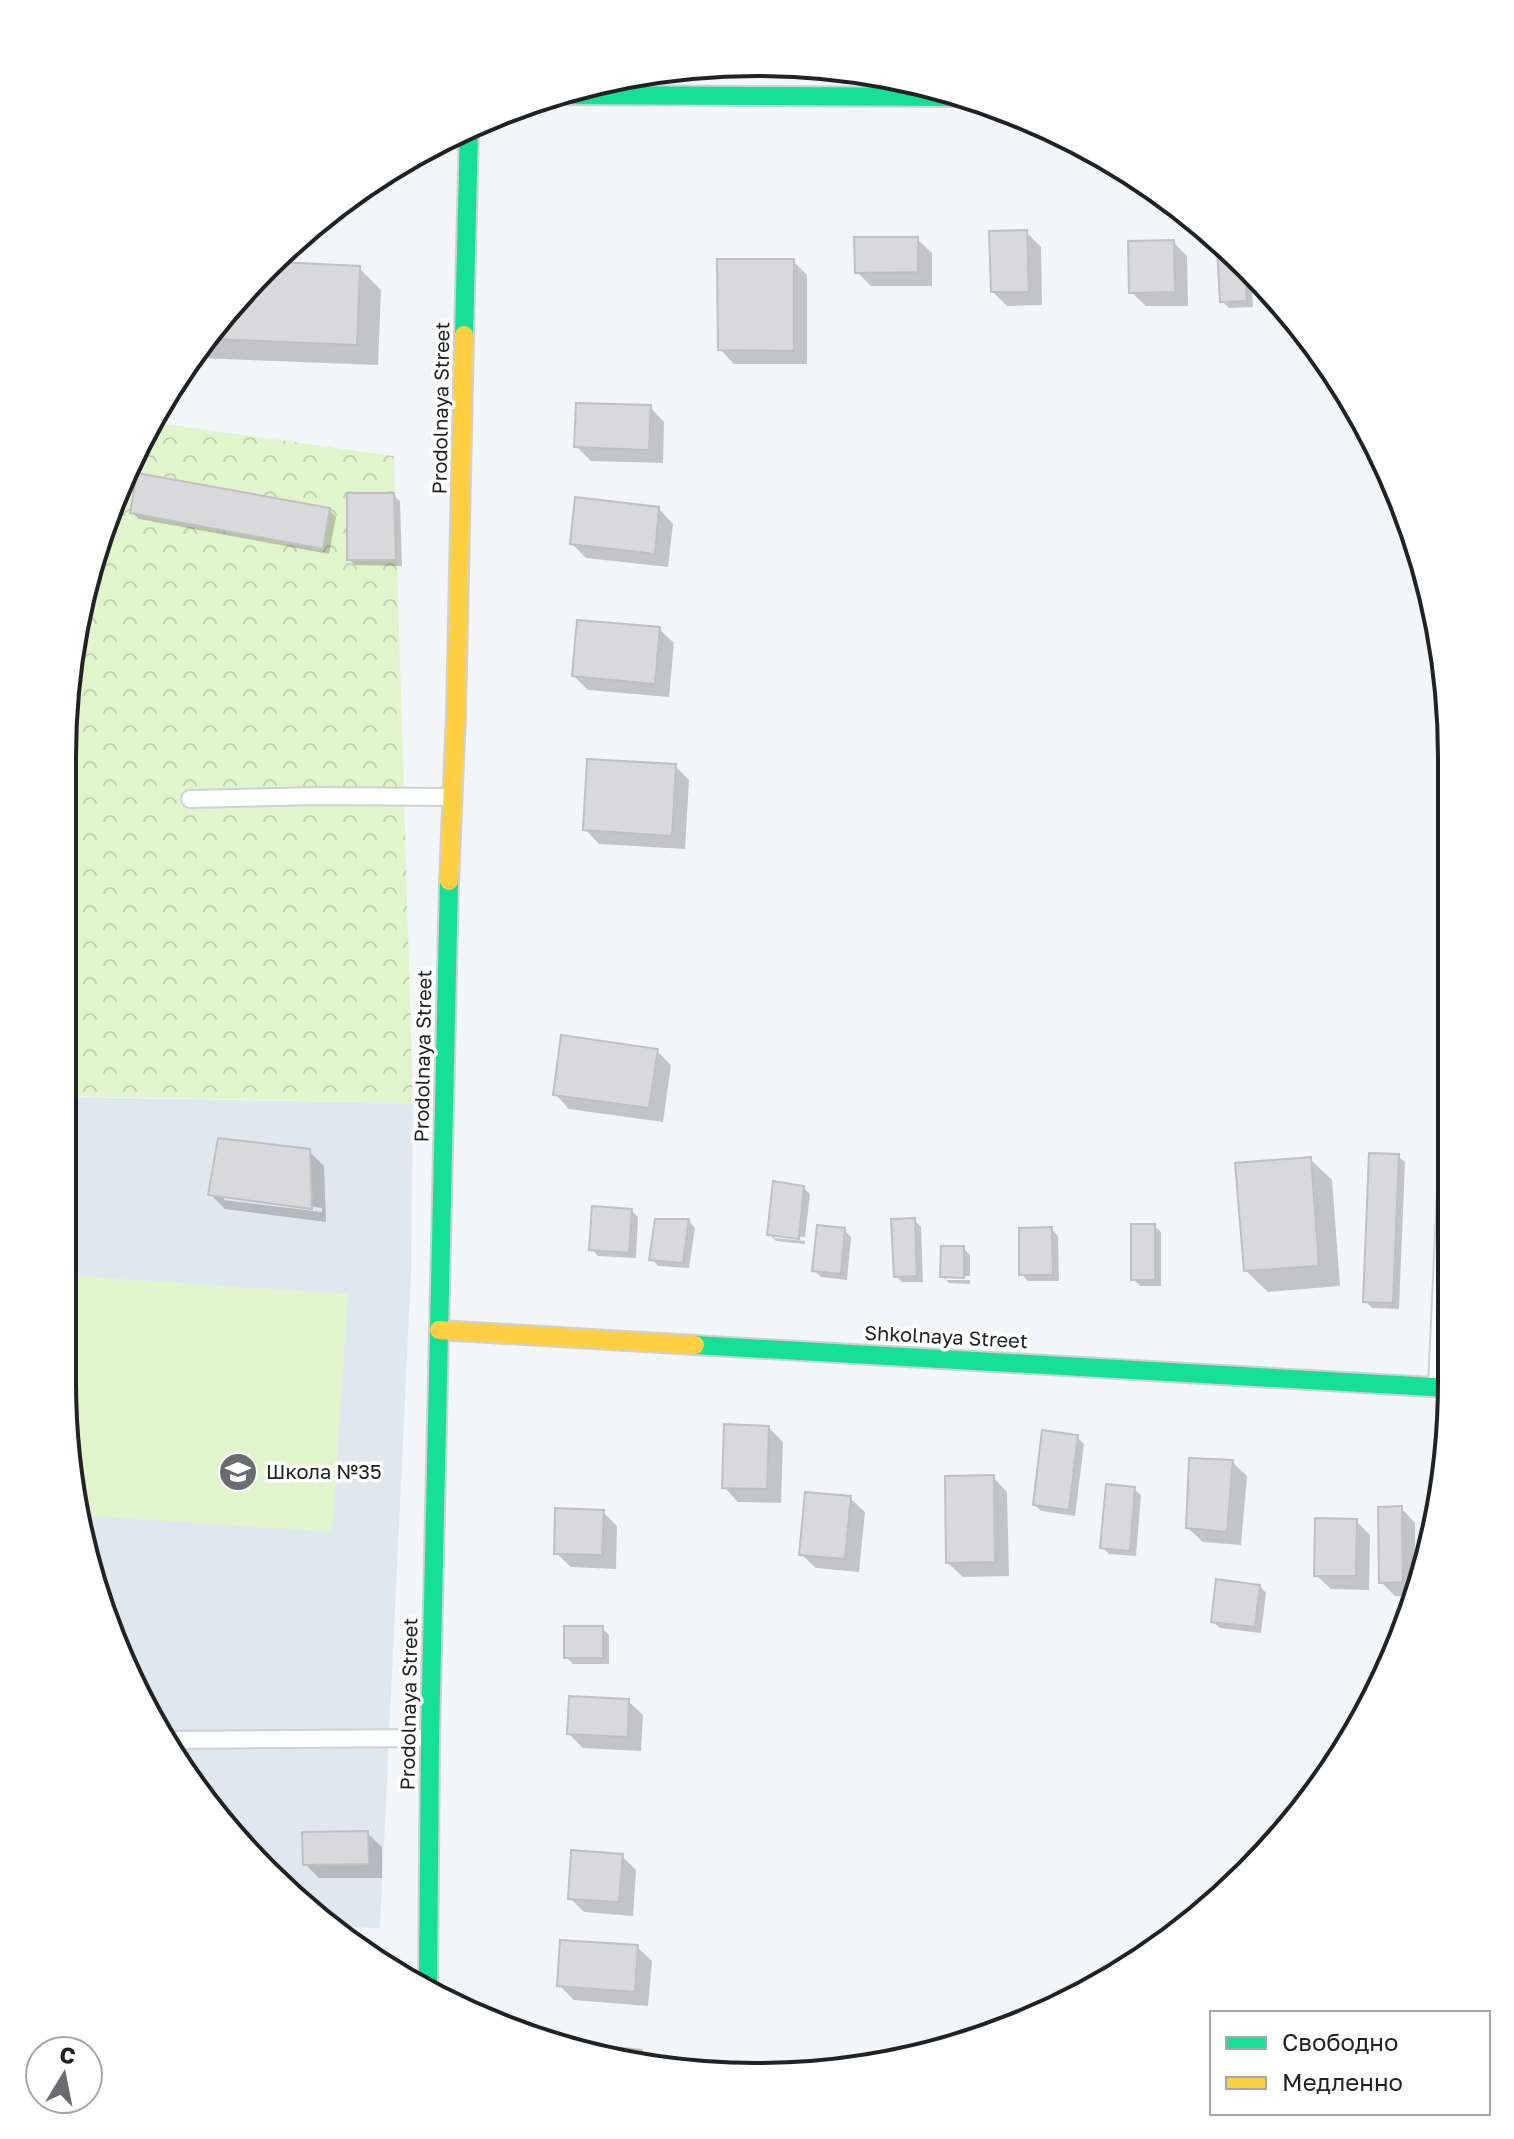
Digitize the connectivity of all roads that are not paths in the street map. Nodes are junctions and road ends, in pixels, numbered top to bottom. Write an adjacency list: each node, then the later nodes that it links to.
1 (597, 95): 2 (street)
2 (923, 97)
3 (469, 140): 4 (street, Prodolnaya Street)
4 (451, 797): 5 (lane); 6 (street, Prodolnaya Street)
5 (190, 799)
6 (439, 1330): 7 (street, Shkolnaya Street); 8 (street, Prodolnaya Street)
7 (1438, 1388)
8 (430, 1738): 9 (lane); 10 (street, Prodolnaya Street)
9 (178, 1740)
10 (428, 1978)

